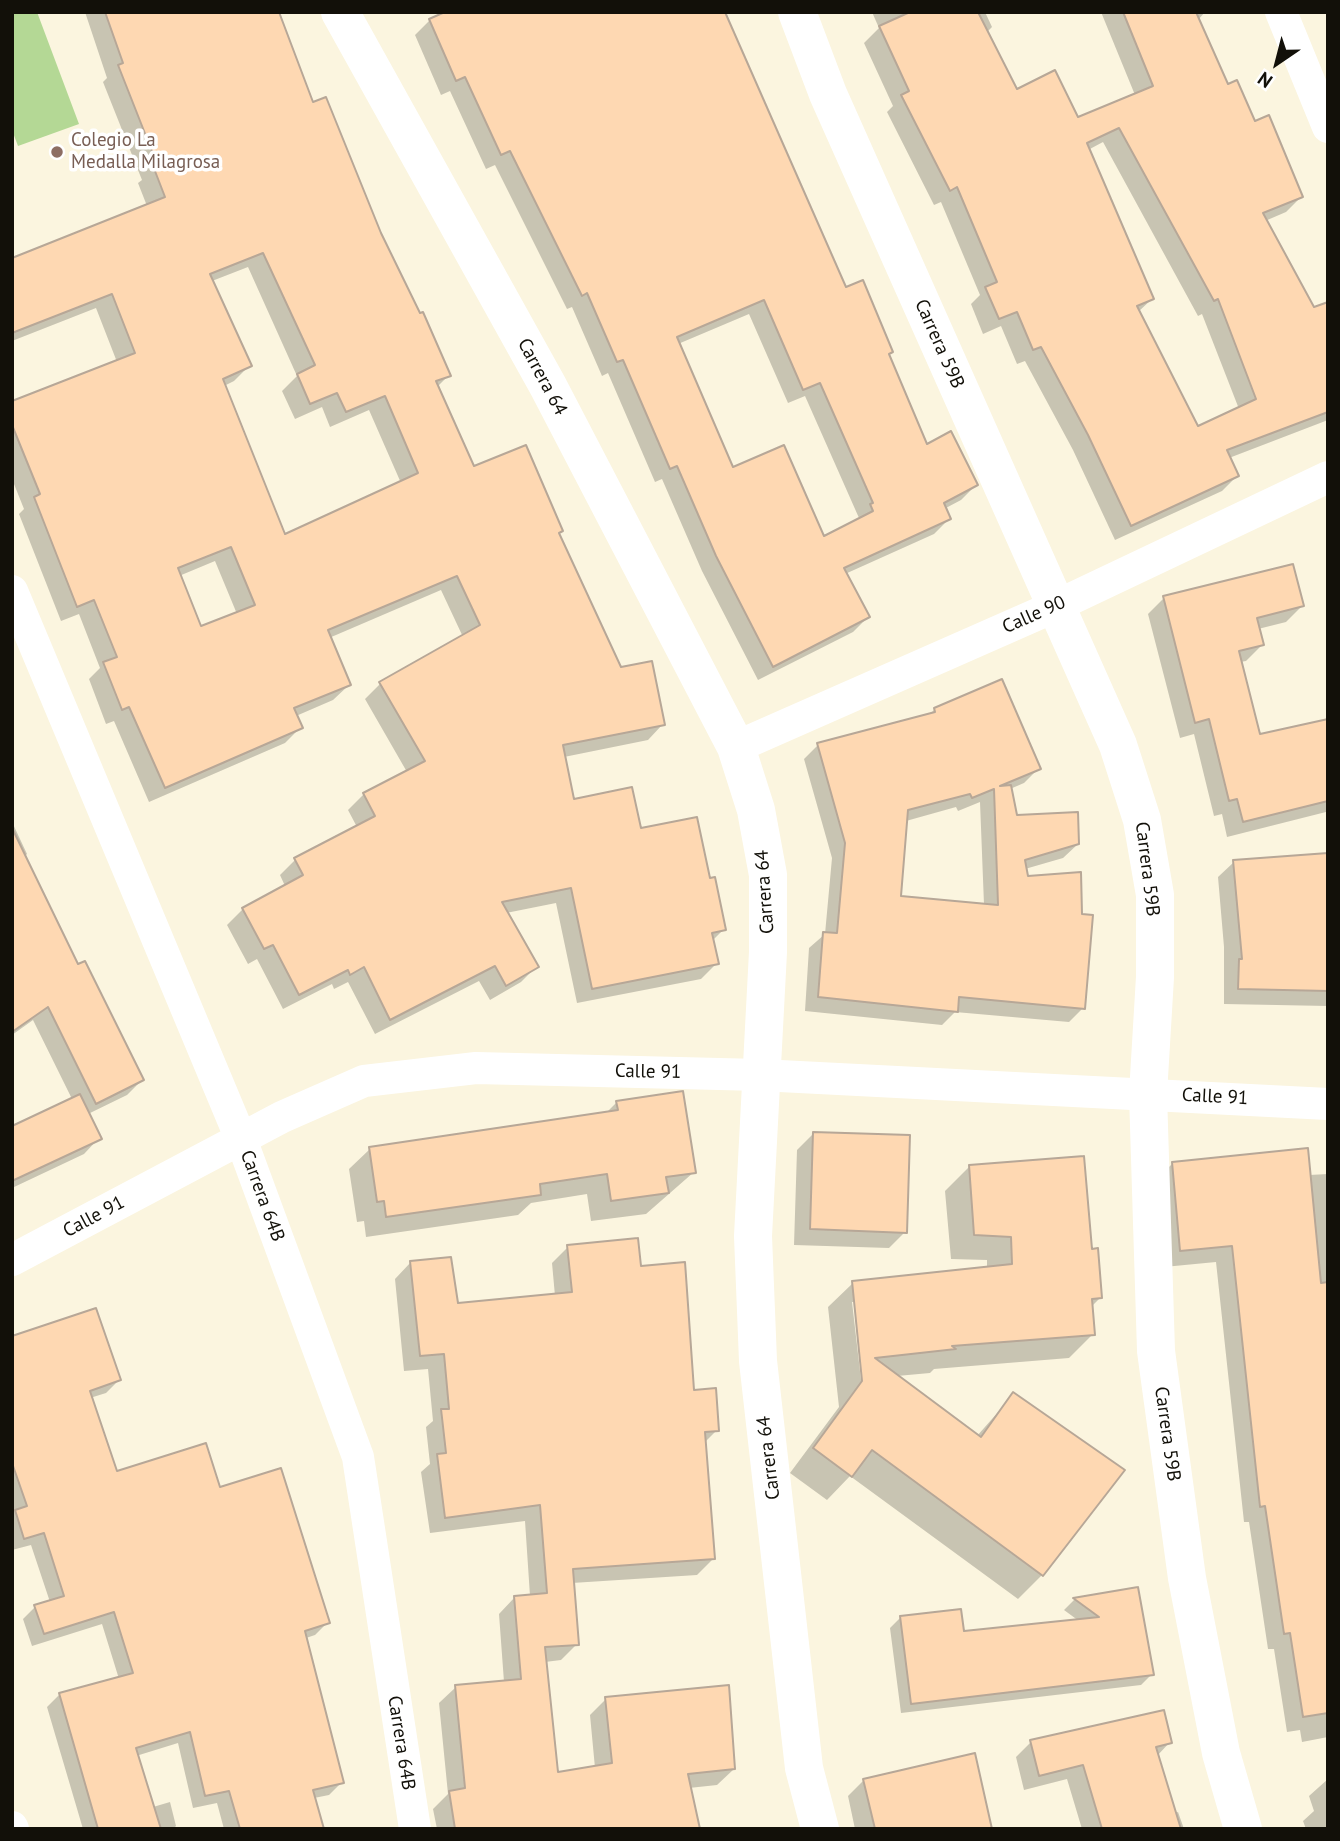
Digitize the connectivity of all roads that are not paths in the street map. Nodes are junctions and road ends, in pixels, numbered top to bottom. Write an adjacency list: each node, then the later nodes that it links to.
1 (341, 12): 8 (street, Carrera 64)
2 (797, 12): 7 (street, Carrera 59B)
3 (1281, 12): 4 (street)
4 (1328, 127)
5 (1328, 477): 7 (street, Calle 90)
6 (12, 591): 12 (street, Carrera 64B)
7 (1056, 606): 8 (street, Calle 90); 10 (street, Carrera 59B)
8 (736, 747): 9 (street, Carrera 64)
9 (760, 1075): 10 (street, Calle 91); 12 (street, Calle 91); 15 (street, Carrera 64)
10 (1148, 1094): 11 (street, Calle 91); 16 (street, Carrera 59B)
11 (1328, 1104)
12 (241, 1139): 13 (street, Calle 91); 14 (street, Carrera 64B)
13 (12, 1260)
14 (415, 1829)
15 (820, 1829)
16 (1243, 1829)

